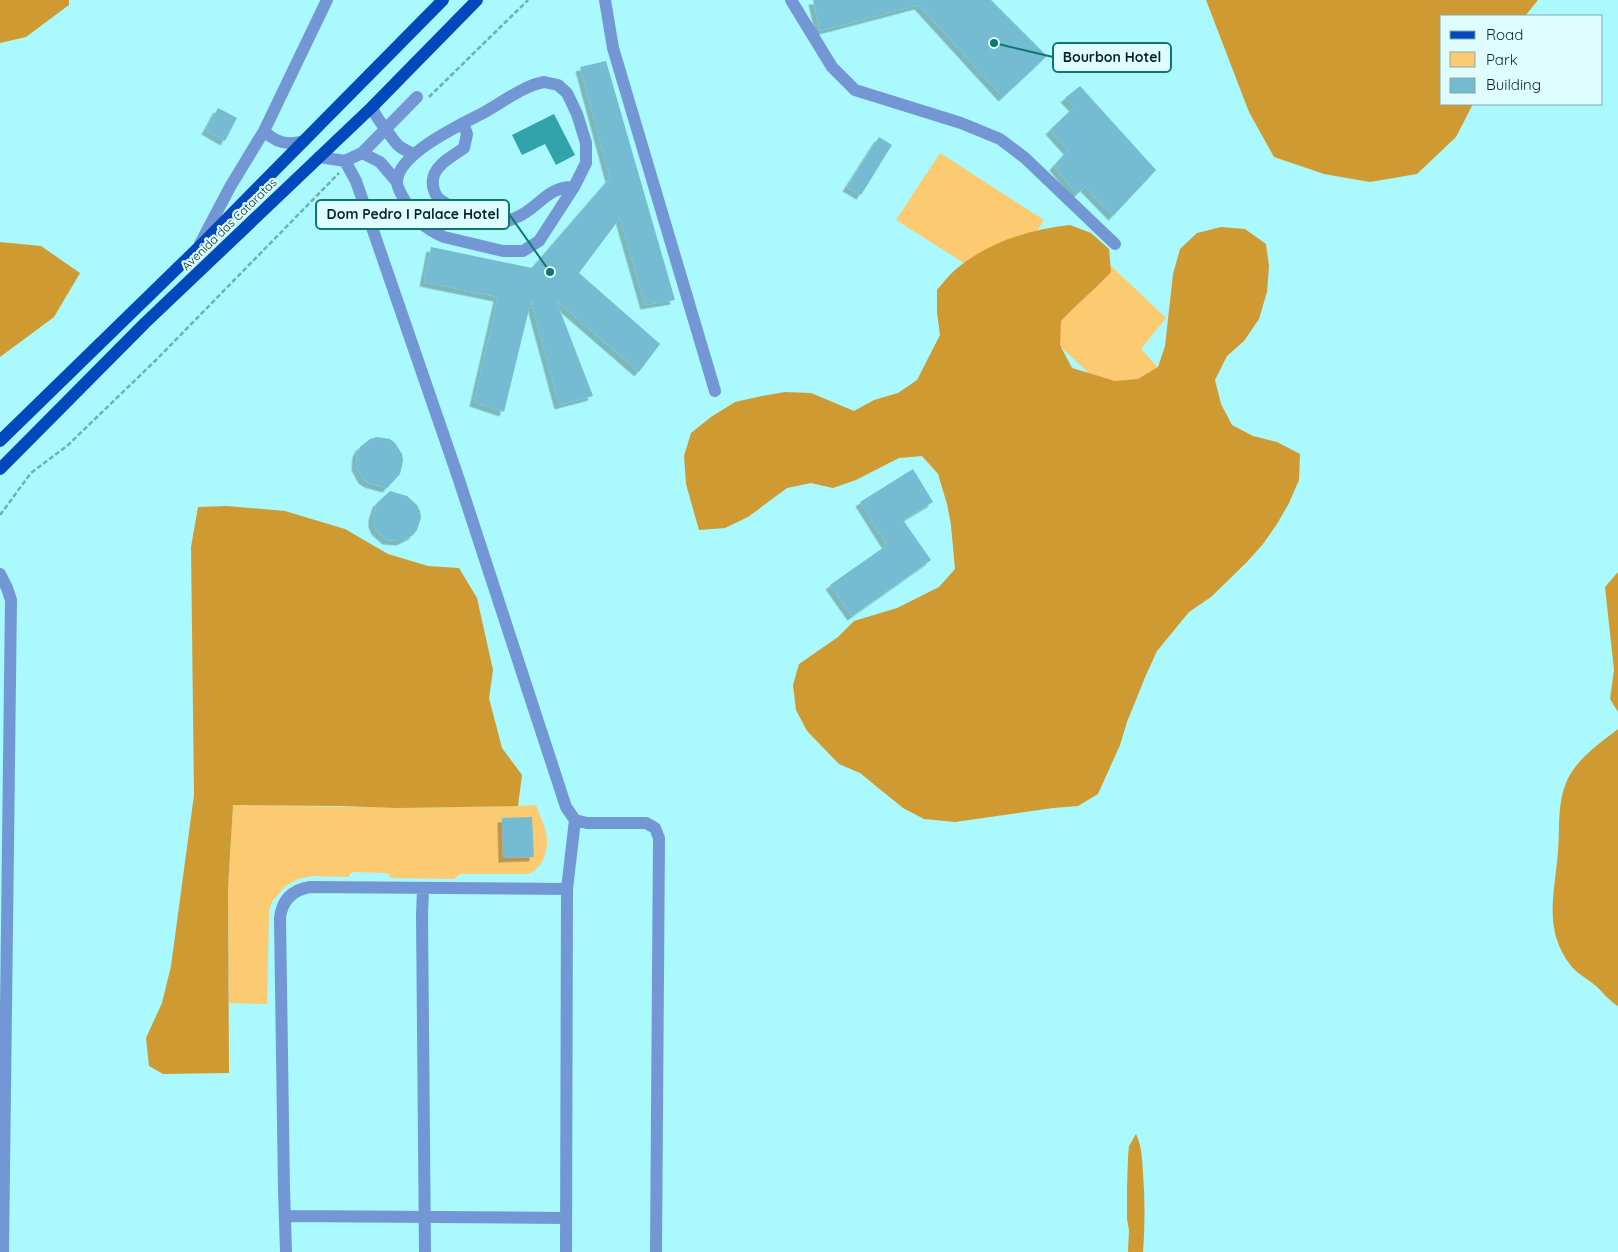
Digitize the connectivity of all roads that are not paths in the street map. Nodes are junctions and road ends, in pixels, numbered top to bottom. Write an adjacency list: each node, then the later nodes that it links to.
1 (327, 0): 10 (street)
2 (443, 0): 11 (main road, Avenida das Cataratas)
3 (477, 0): 7 (main road, Avenida das Cataratas)
4 (605, 0): 20 (street)
5 (791, 0): 18 (street)
6 (421, 99): 9 (street)
7 (372, 108): 9 (street); 14 (main road, Avenida das Cataratas)
8 (463, 124): 13 (street); 17 (street); 17 (street)
9 (386, 130): 12 (street); 13 (street)
10 (264, 131): 11 (street); 19 (street)
11 (304, 141): 19 (main road, Avenida das Cataratas)
12 (362, 154): 15 (street); 16 (street)
13 (414, 154): 16 (street)
14 (319, 157): 15 (street); 22 (main road, Avenida das Cataratas)
15 (348, 167): 24 (street)
16 (397, 182): 17 (street)
17 (574, 187)
18 (1115, 244)
19 (198, 247): 21 (main road, Avenida das Cataratas)
20 (715, 391)
21 (0, 441)
22 (0, 469)
23 (0, 574): 30 (street)
24 (575, 820): 26 (street); 34 (street)
25 (423, 888): 26 (street); 27 (street); 28 (street)
26 (567, 889): 29 (street)
27 (285, 1216): 28 (street); 31 (street)
28 (425, 1217): 29 (street); 32 (street)
29 (565, 1218): 33 (street)
30 (3, 1252)
31 (286, 1252)
32 (425, 1252)
33 (566, 1252)
34 (656, 1252)

